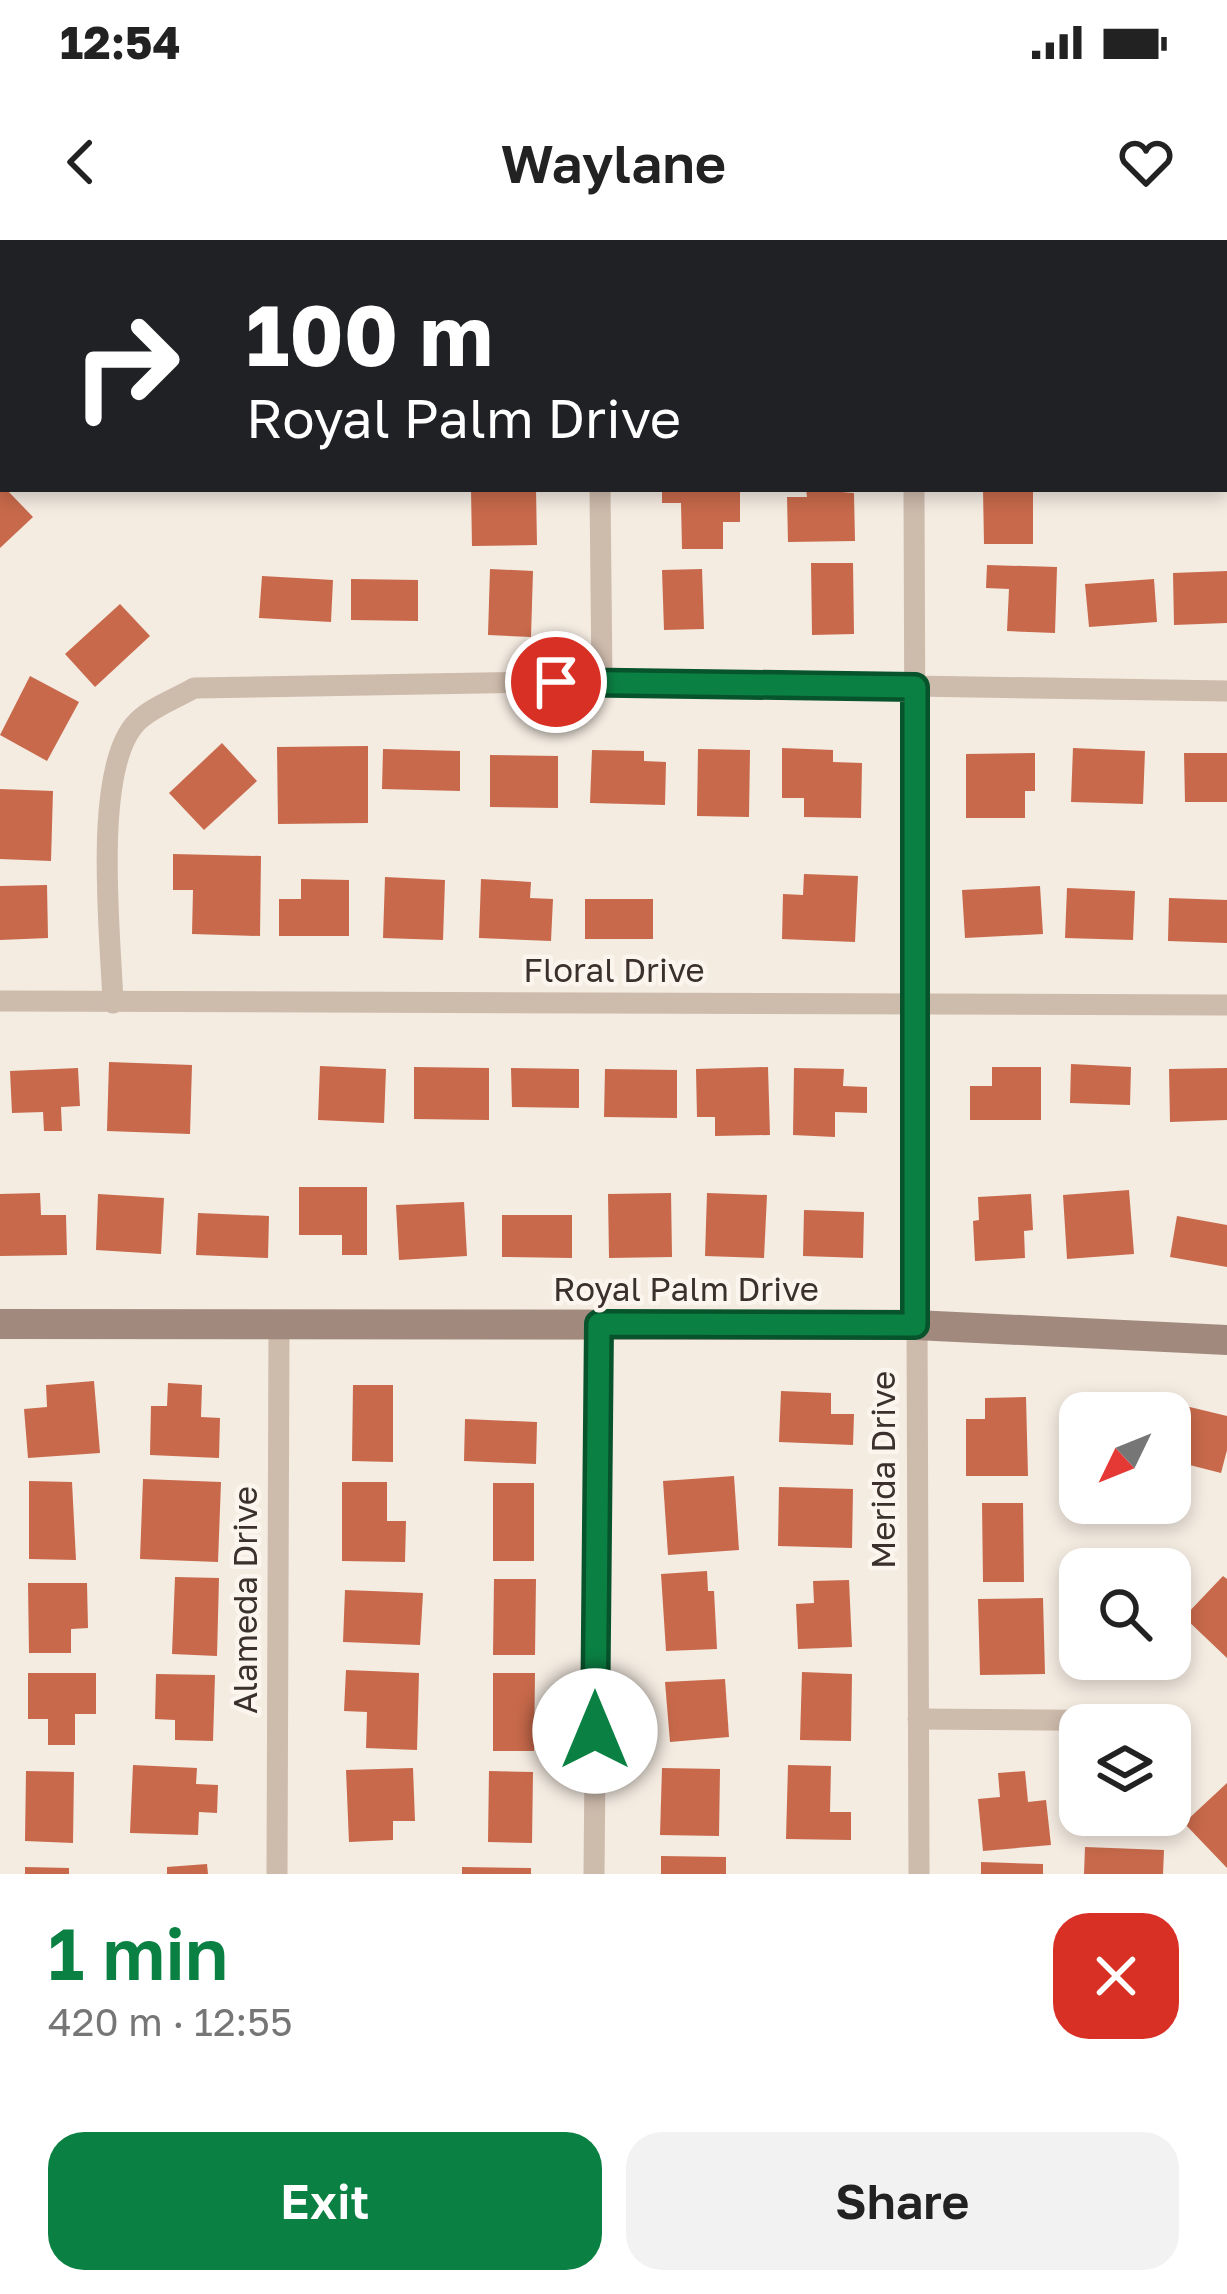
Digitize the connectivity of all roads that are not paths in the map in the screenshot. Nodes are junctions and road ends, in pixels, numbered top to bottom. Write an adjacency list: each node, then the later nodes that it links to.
1 (600, 492): 3 (street)
2 (914, 492): 4 (street, Merida Drive)
3 (602, 681): 4 (street); 7 (street)
4 (915, 687): 5 (street); 8 (street, Merida Drive)
5 (1227, 691)
6 (0, 1001): 7 (street, Floral Drive)
7 (113, 1003): 8 (street, Floral Drive)
8 (915, 1003): 9 (street, Floral Drive); 12 (street, Merida Drive)
9 (1227, 1005)
10 (0, 1324): 13 (street, Royal Palm Drive)
11 (599, 1324): 12 (street, Royal Palm Drive); 13 (street, Royal Palm Drive); 18 (street)
12 (915, 1325): 14 (street, Royal Palm Drive); 15 (street, Merida Drive)
13 (278, 1326): 17 (street, Alameda Drive)
14 (1227, 1340)
15 (918, 1720): 16 (street); 19 (street, Merida Drive)
16 (1059, 1721)
17 (277, 1874)
18 (594, 1874)
19 (919, 1874)

